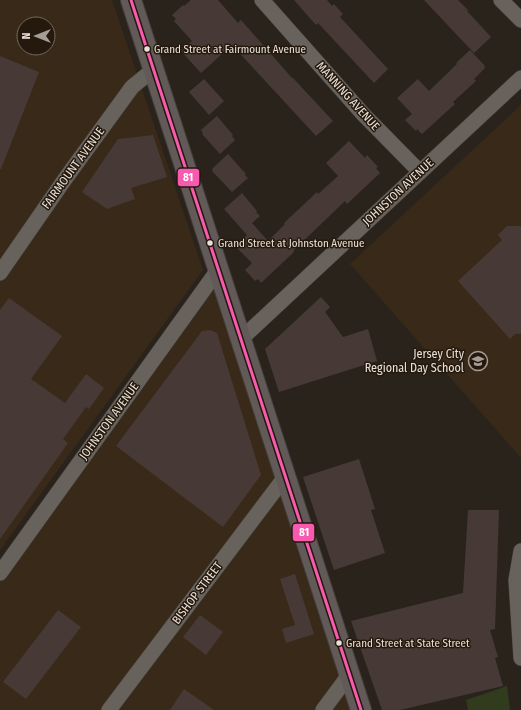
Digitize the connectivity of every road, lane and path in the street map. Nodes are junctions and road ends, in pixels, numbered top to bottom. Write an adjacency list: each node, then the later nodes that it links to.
1 (131, 0): 5 (main road)
2 (262, 0): 7 (street, MANNING AVENUE)
3 (501, 0): 4 (street)
4 (521, 20)
5 (154, 69): 8 (main road); 9 (street, FAIRMOUNT AVENUE)
6 (521, 78): 7 (street, JOHNSTON AVENUE)
7 (420, 172): 10 (street, JOHNSTON AVENUE)
8 (218, 270): 10 (main road); 13 (street, JOHNSTON AVENUE)
9 (0, 273)
10 (241, 339): 11 (main road)
11 (285, 477): 15 (main road); 16 (street, BISHOP STREET)
12 (521, 551): 14 (street)
13 (0, 573)
14 (521, 658)
15 (349, 675): 17 (street); 18 (main road)
16 (109, 710)
17 (323, 710)
18 (361, 710)

